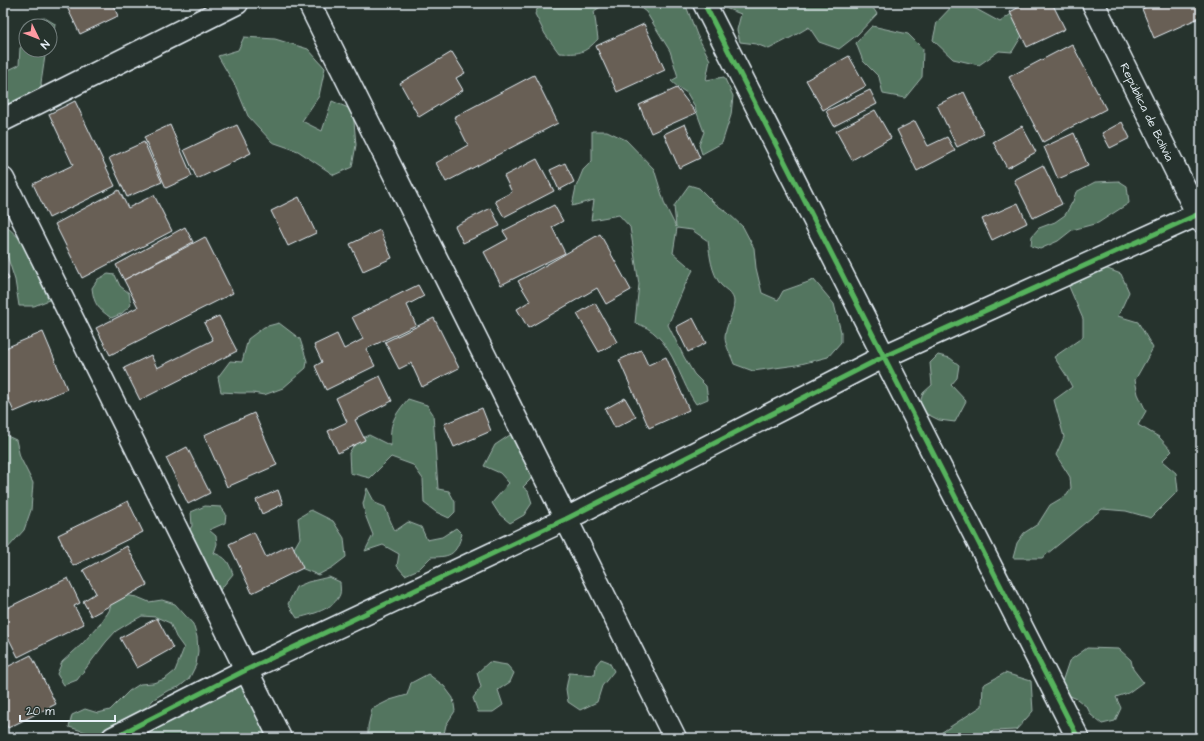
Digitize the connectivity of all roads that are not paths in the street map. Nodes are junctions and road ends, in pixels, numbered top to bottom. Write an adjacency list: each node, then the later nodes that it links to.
1 (237, 3): 5 (street)
2 (309, 3): 9 (street)
3 (704, 3): 8 (street)
4 (1093, 3): 7 (street, República de Bolivia)
5 (3, 120)
6 (3, 179): 10 (street)
7 (1200, 216): 8 (street)
8 (885, 356): 9 (street); 14 (street)
9 (566, 519): 10 (street); 13 (street)
10 (246, 670): 11 (street); 12 (street)
11 (113, 738)
12 (280, 738)
13 (675, 738)
14 (1078, 738)

